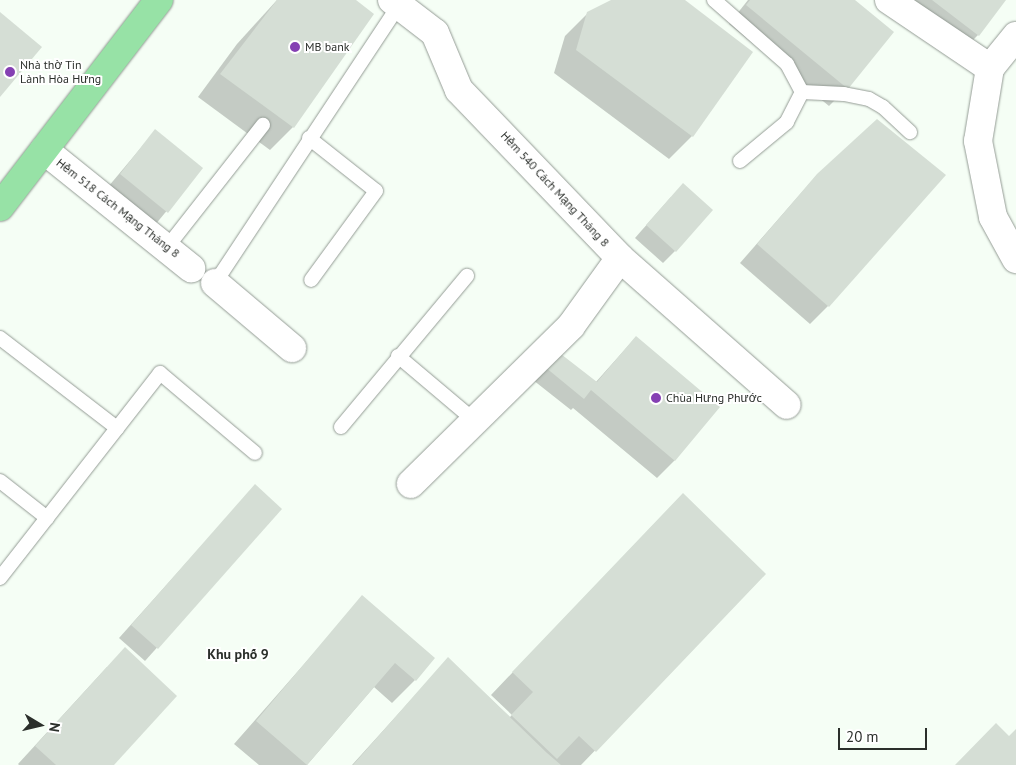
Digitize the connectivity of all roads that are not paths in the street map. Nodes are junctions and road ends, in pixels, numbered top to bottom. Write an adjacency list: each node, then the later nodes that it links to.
1 (159, 0): 11 (main road)
2 (714, 0): 7 (lane)
3 (889, 0): 6 (street)
4 (396, 3): 10 (lane); 15 (street, Hẻm 540 Cách Mạng Tháng 8)
5 (1016, 36): 6 (street)
6 (990, 68): 16 (street)
7 (802, 92): 9 (lane); 12 (lane)
8 (263, 124): 14 (lane)
9 (910, 132)
10 (309, 138): 19 (lane); 20 (lane)
11 (44, 150): 13 (main road); 14 (street, Hẻm 518 Cách Mạng Tháng 8)
12 (740, 161)
13 (0, 207)
14 (168, 246): 17 (street, Hẻm 518 Cách Mạng Tháng 8)
15 (620, 258): 24 (street); 25 (street, Hẻm 540 Cách Mạng Tháng 8)
16 (1016, 259)
17 (191, 268)
18 (467, 276): 23 (lane)
19 (311, 280)
20 (214, 283): 22 (street)
21 (0, 338): 27 (lane)
22 (292, 348)
23 (398, 356): 25 (lane); 26 (lane)
24 (786, 405)
25 (475, 421): 30 (street, Hẻm 540 Cách Mạng Tháng 8)
26 (341, 427)
27 (117, 428): 28 (lane); 31 (lane)
28 (255, 453)
29 (0, 481): 31 (lane)
30 (411, 484)
31 (47, 518): 32 (lane)
32 (0, 578)

